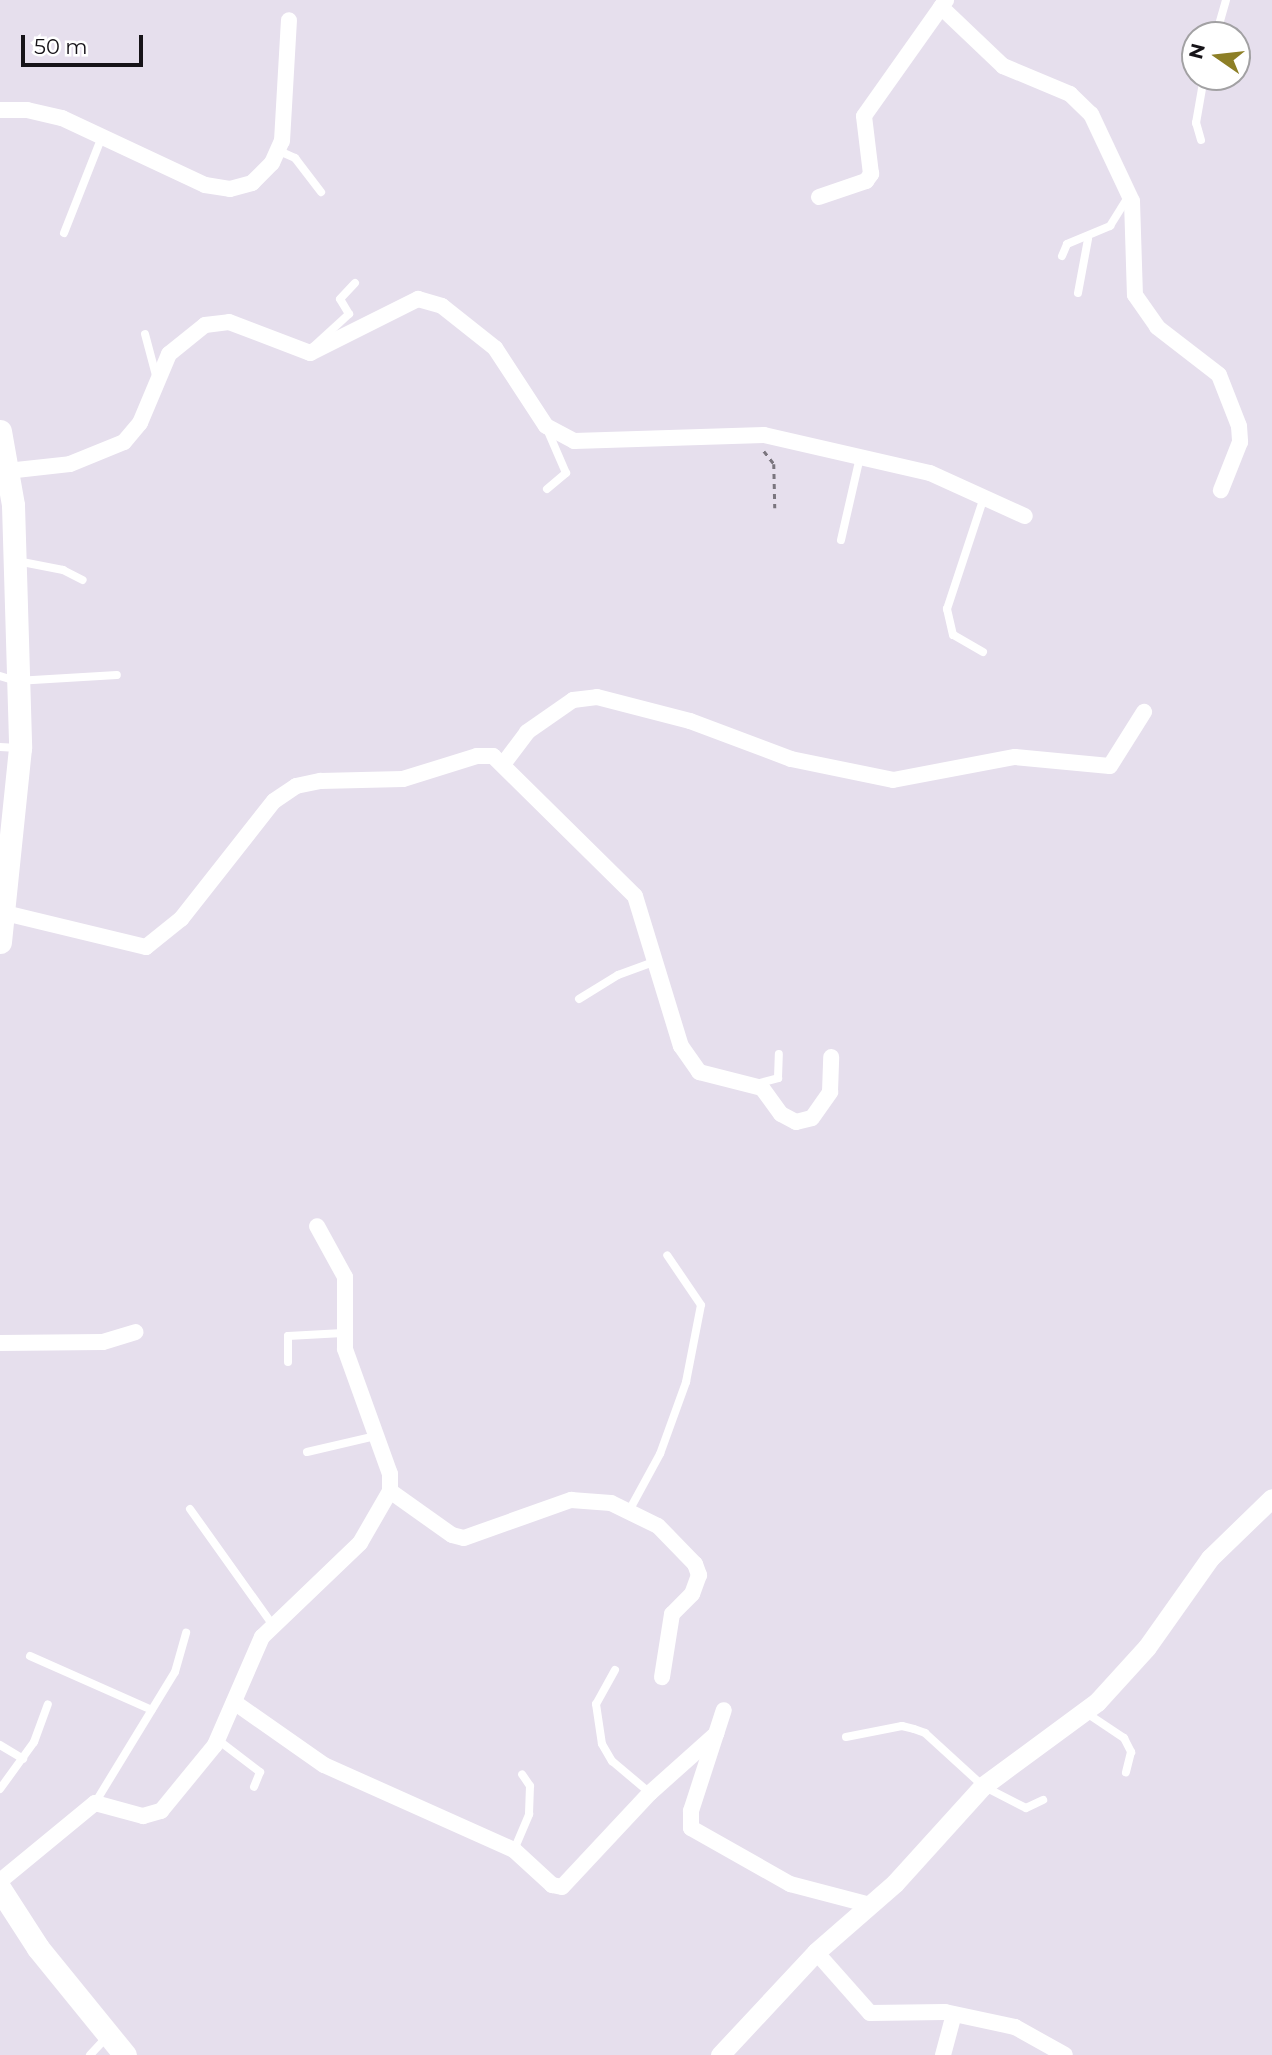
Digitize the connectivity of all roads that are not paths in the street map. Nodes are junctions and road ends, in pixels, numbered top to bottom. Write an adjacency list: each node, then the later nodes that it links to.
1 (1226, 0): 4 (lane)
2 (944, 4): 11 (street); 12 (street)
3 (289, 20): 9 (street)
4 (1220, 21)
5 (1202, 91): 8 (lane)
6 (0, 110): 7 (street)
7 (101, 139): 9 (street); 13 (lane)
8 (1201, 140)
9 (277, 150): 10 (lane)
10 (321, 192)
11 (1130, 194): 14 (lane); 26 (street)
12 (819, 197)
13 (64, 233)
14 (1087, 239): 15 (lane); 17 (lane)
15 (1062, 256)
16 (355, 283): 19 (lane)
17 (1078, 293)
18 (145, 334): 20 (lane)
19 (310, 353): 20 (street); 21 (street)
20 (157, 379): 24 (street)
21 (546, 426): 23 (street); 25 (lane)
22 (0, 431): 24 (main road)
23 (860, 457): 27 (street); 30 (lane)
24 (7, 471): 29 (main road)
25 (547, 489)
26 (1222, 490)
27 (984, 497): 28 (street); 33 (lane)
28 (1025, 516)
29 (7, 534): 31 (main road)
30 (841, 540)
31 (14, 560): 32 (lane); 35 (main road)
32 (83, 580)
33 (983, 652)
34 (117, 676): 35 (lane)
35 (8, 678): 37 (main road)
36 (1144, 712): 38 (street)
37 (10, 747): 39 (main road)
38 (504, 763): 40 (street); 42 (street)
39 (5, 843): 40 (main road)
40 (5, 913): 41 (main road)
41 (0, 942)
42 (656, 961): 43 (lane); 46 (street)
43 (579, 999)
44 (779, 1054): 46 (lane)
45 (831, 1057): 46 (street)
46 (749, 1085)
47 (317, 1226): 50 (street)
48 (667, 1255): 58 (lane)
49 (136, 1332): 51 (street)
50 (343, 1333): 52 (lane); 53 (street)
51 (0, 1343)
52 (288, 1362)
53 (376, 1436): 54 (lane); 55 (street)
54 (307, 1452)
55 (390, 1492): 58 (street); 59 (street)
56 (1272, 1498): 68 (street)
57 (190, 1509): 59 (lane)
58 (630, 1509): 63 (street)
59 (272, 1625): 64 (street)
60 (186, 1633): 66 (lane)
61 (30, 1656): 66 (lane)
62 (615, 1670): 79 (lane)
63 (662, 1677)
64 (234, 1702): 71 (street); 82 (street)
65 (48, 1704): 73 (lane)
66 (152, 1710): 81 (lane)
67 (724, 1710): 69 (street)
68 (1084, 1712): 74 (lane); 76 (street)
69 (716, 1734): 79 (street); 84 (street)
70 (846, 1737): 76 (lane)
71 (218, 1740): 77 (lane); 81 (street)
72 (0, 1745): 73 (lane)
73 (23, 1759): 78 (lane)
74 (1126, 1772)
75 (522, 1774): 82 (lane)
76 (984, 1786): 80 (lane); 84 (street)
77 (254, 1787)
78 (0, 1789)
79 (650, 1793): 82 (street)
80 (1043, 1800)
81 (95, 1803): 83 (street)
82 (514, 1850)
83 (2, 1893): 87 (main road)
84 (870, 1905): 85 (street)
85 (816, 1952): 86 (street); 90 (street)
86 (954, 2014): 91 (street); 92 (street)
87 (109, 2035): 88 (lane); 89 (main road)
88 (90, 2055)
89 (125, 2055)
90 (720, 2055)
91 (943, 2055)
92 (1065, 2055)

